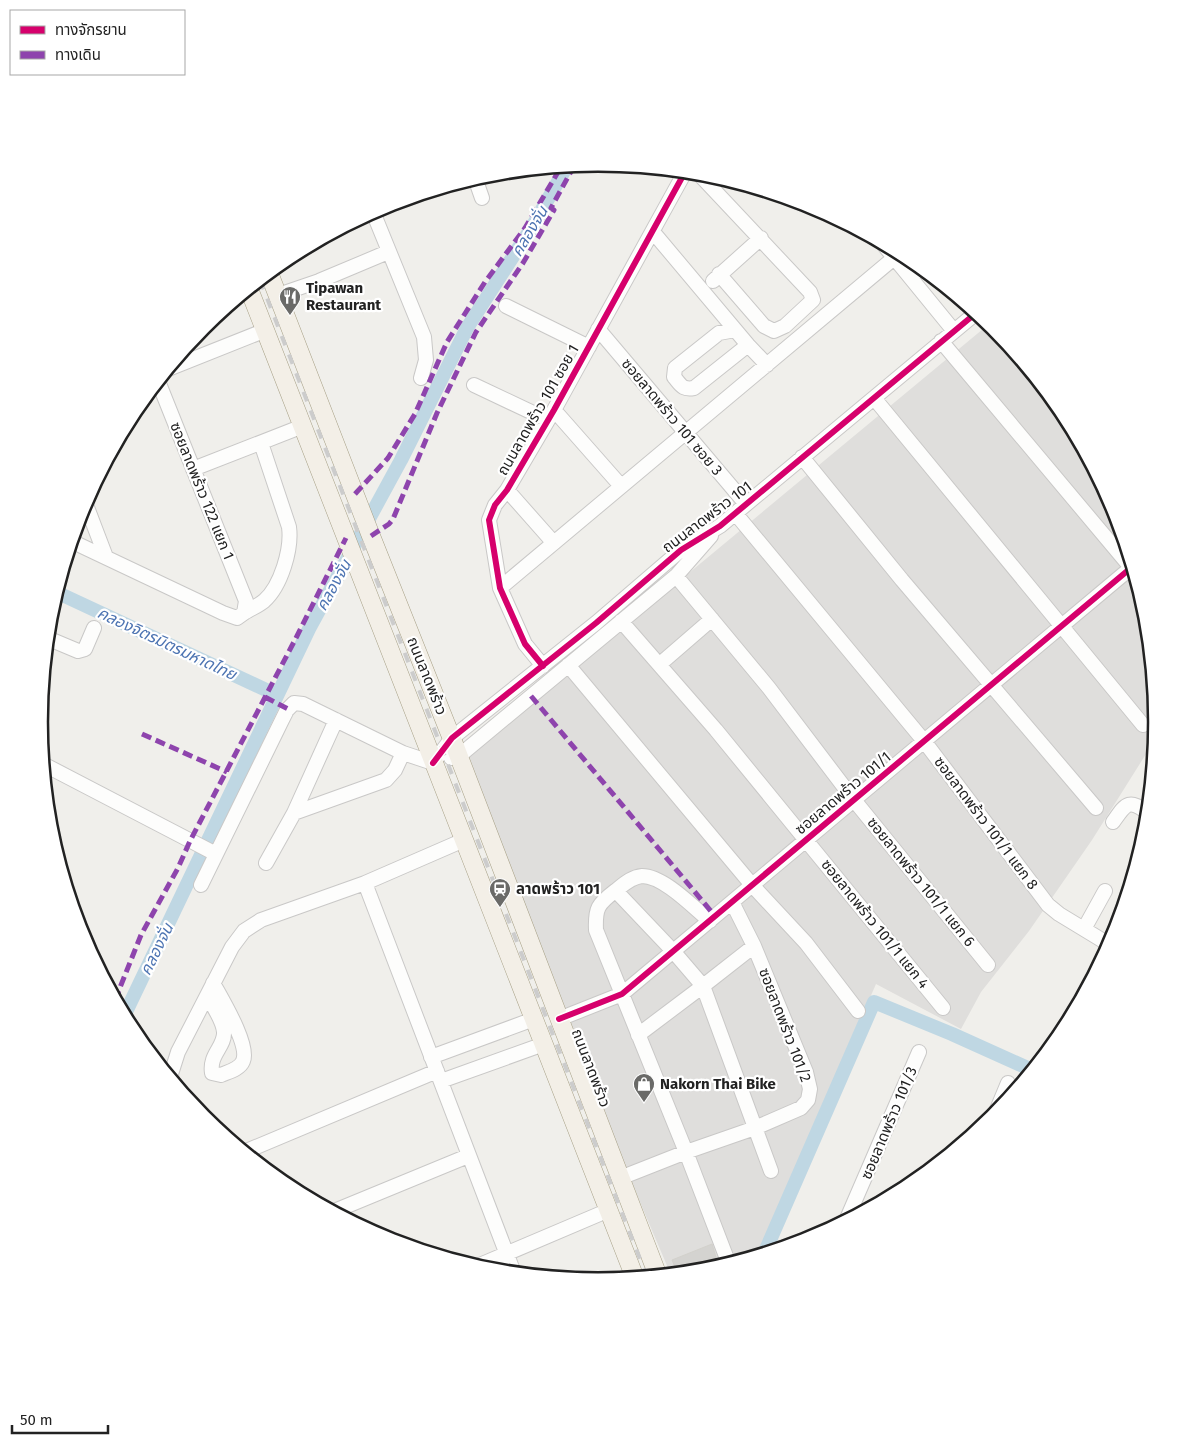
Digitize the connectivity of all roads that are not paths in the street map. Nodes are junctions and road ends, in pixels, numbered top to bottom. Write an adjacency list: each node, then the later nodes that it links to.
1 (681, 179): 6 (street, ถนนลาดพร้าว 101 ซอย 1)
2 (708, 184): 7 (street)
3 (477, 186): 4 (street)
4 (482, 198)
5 (376, 219): 8 (street)
6 (652, 232): 17 (street); 18 (street, ถนนลาดพร้าว 101 ซอย 1)
7 (761, 238): 14 (street); 14 (street)
8 (388, 252): 13 (street); 26 (street)
9 (893, 258): 25 (street)
10 (905, 266): 20 (street)
11 (272, 280): 13 (main road, ถนนลาดพร้าว)
12 (252, 295): 19 (main road, ถนนลาดพร้าว)
13 (278, 295): 61 (main road, ถนนลาดพร้าว)
14 (745, 305): 17 (street)
15 (506, 306): 23 (street)
16 (970, 318): 20 (street, ถนนลาดพร้าว 101)
17 (731, 325): 22 (street); 22 (street)
18 (598, 329): 23 (street, ถนนลาดพร้าว 101 ซอย 1); 32 (street, ซอยลาดพร้าว 101 ซอย 3)
19 (266, 330): 24 (street); 31 (main road, ถนนลาดพร้าว)
20 (954, 331): 21 (street, ถนนลาดพร้าว 101)
21 (941, 341): 29 (street, ถนนลาดพร้าว 101); 45 (street)
22 (748, 345): 25 (street)
23 (589, 347): 30 (street, ถนนลาดพร้าว 101 ซอย 1)
24 (181, 364)
25 (767, 365): 32 (street)
26 (421, 378)
27 (474, 385): 30 (street)
28 (161, 388): 35 (street, ซอยลาดพร้าว 122 แยก 1)
29 (874, 398): 34 (street, ถนนลาดพร้าว 101); 52 (street)
30 (551, 415): 36 (street); 37 (street, ถนนลาดพร้าว 101 ซอย 1)
31 (302, 426): 33 (street); 65 (main road, ถนนลาดพร้าว)
32 (685, 433): 36 (street); 38 (street, ซอยลาดพร้าว 101 ซอย 3)
33 (260, 443): 35 (street); 49 (street)
34 (802, 457): 38 (street, ถนนลาดพร้าว 101); 58 (street)
35 (193, 469): 49 (street, ซอยลาดพร้าว 122 แยก 1)
36 (621, 486): 42 (street)
37 (507, 490): 42 (street); 48 (street, ถนนลาดพร้าว 101 ซอย 1)
38 (746, 504): 40 (street, ถนนลาดพร้าว 101)
39 (89, 512): 44 (street)
40 (735, 513): 41 (street, ถนนลาดพร้าว 101); 62 (street, ซอยลาดพร้าว 101/1 แยก 8)
41 (720, 526): 47 (street, ถนนลาดพร้าว 101); 57 (street, ถนนลาดพร้าว 101)
42 (553, 542): 48 (street)
43 (78, 544): 44 (street)
44 (106, 557): 49 (street)
45 (1122, 557)
46 (1127, 572): 52 (street, ซอยลาดพร้าว 101/1)
47 (676, 576): 50 (street, ซอยลาดพร้าว 101/1 แยก 6); 51 (street, ถนนลาดพร้าว 101)
48 (500, 588): 57 (street, ถนนลาดพร้าว 101 ซอย 1)
49 (245, 607)
50 (712, 619): 55 (street); 67 (street, ซอยลาดพร้าว 101/1 แยก 6)
51 (621, 621): 55 (street, ซอยลาดพร้าว 101/1 แยก 4); 56 (street, ถนนลาดพร้าว 101)
52 (1062, 626): 58 (street, ซอยลาดพร้าว 101/1); 60 (street)
53 (94, 628): 54 (street)
54 (54, 641)
55 (660, 664): 73 (street, ซอยลาดพร้าว 101/1 แยก 4)
56 (568, 665): 64 (street, ถนนลาดพร้าว 101); 78 (street)
57 (543, 666): 61 (street, ถนนลาดพร้าว 101)
58 (992, 684): 62 (street, ซอยลาดพร้าว 101/1); 68 (street)
59 (336, 720): 63 (street); 70 (street); 74 (street)
60 (1143, 725)
61 (452, 738): 64 (main road, ถนนลาดพร้าว); 65 (street, ถนนลาดพร้าว 101)
62 (924, 741): 67 (street, ซอยลาดพร้าว 101/1); 83 (street, ซอยลาดพร้าว 101/1 แยก 8)
63 (402, 753): 65 (street); 70 (street)
64 (459, 756): 65 (street, ถนนลาดพร้าว 101); 94 (main road, ถนนลาดพร้าว)
65 (433, 763): 72 (main road, ถนนลาดพร้าว)
66 (50, 768): 74 (street)
67 (854, 800): 73 (street, ซอยลาดพร้าว 101/1); 87 (street, ซอยลาดพร้าว 101/1 แยก 6)
68 (1096, 808)
69 (1142, 808): 71 (street)
70 (294, 813): 75 (street)
71 (1113, 822)
72 (464, 840): 76 (street); 93 (main road, ถนนลาดพร้าว)
73 (807, 840): 78 (street, ซอยลาดพร้าว 101/1); 91 (street, ซอยลาดพร้าว 101/1 แยก 4)
74 (215, 853): 77 (street)
75 (266, 863)
76 (365, 883): 89 (street); 98 (street)
77 (201, 885)
78 (752, 885): 81 (street, ซอยลาดพร้าว 101/1); 92 (street)
79 (616, 891): 82 (street); 86 (street); 90 (street)
80 (1105, 891): 83 (street)
81 (732, 902): 82 (street, ซอยลาดพร้าว 101/1); 85 (street, ซอยลาดพร้าว 101/2)
82 (710, 921): 86 (street, ซอยลาดพร้าว 101/1)
83 (1084, 929): 84 (street, ซอยลาดพร้าว 101/1 แยก 8)
84 (1103, 941)
85 (754, 946): 88 (street); 103 (street, ซอยลาดพร้าว 101/2)
86 (673, 951): 88 (street); 90 (street, ซอยลาดพร้าว 101/1)
87 (988, 965)
88 (703, 986): 95 (street); 103 (street)
89 (210, 990): 89 (street); 99 (street)
90 (622, 994): 94 (street, ซอยลาดพร้าว 101/1); 95 (street)
91 (943, 1008)
92 (858, 1011)
93 (534, 1019): 96 (main road, ถนนลาดพร้าว); 98 (street)
94 (559, 1020): 108 (main road, ถนนลาดพร้าว)
95 (638, 1035): 105 (street)
96 (544, 1044): 100 (street); 110 (main road, ถนนลาดพร้าว)
97 (919, 1052): 111 (street, ซอยลาดพร้าว 101/3)
98 (431, 1057): 100 (street)
99 (172, 1071)
100 (439, 1076): 104 (street); 106 (street)
101 (1008, 1083): 102 (street)
102 (1003, 1095)
103 (755, 1128): 105 (street, ซอยลาดพร้าว 101/2); 107 (street)
104 (251, 1149)
105 (686, 1152): 108 (street, ซอยลาดพร้าว 101/2); 113 (street)
106 (468, 1156): 109 (street); 112 (street)
107 (771, 1171)
108 (620, 1178): 116 (main road, ถนนลาดพร้าว)
109 (341, 1208)
110 (609, 1210): 112 (street); 117 (main road, ถนนลาดพร้าว)
111 (850, 1211)
112 (506, 1254): 114 (street); 115 (street)
113 (726, 1257)
114 (488, 1261)
115 (511, 1265)
116 (656, 1270)
117 (633, 1272)

